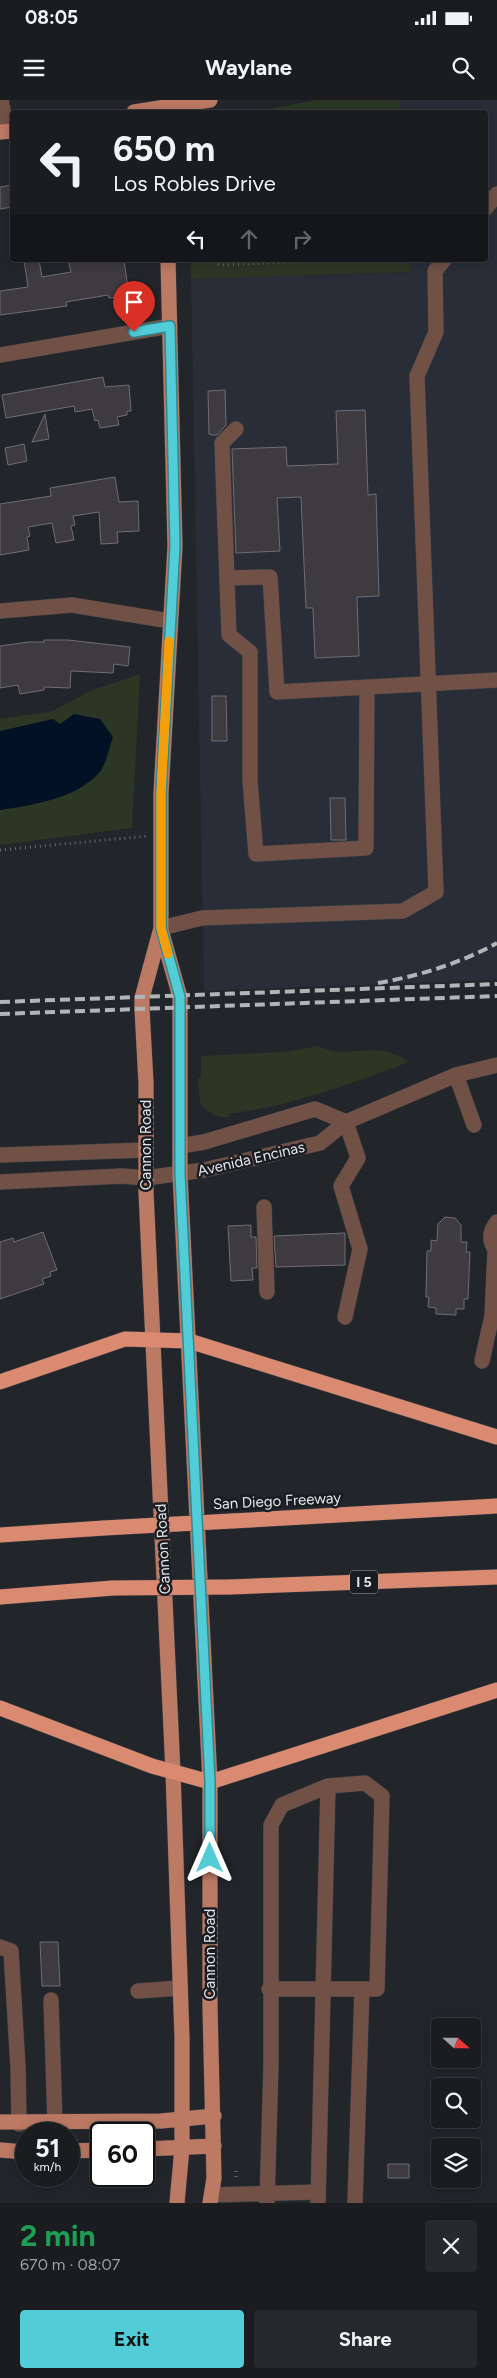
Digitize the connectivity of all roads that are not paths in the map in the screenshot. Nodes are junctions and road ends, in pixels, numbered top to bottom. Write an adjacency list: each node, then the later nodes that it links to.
1 (1, 100): 4 (street)
2 (210, 100): 3 (main road)
3 (162, 110)
4 (6, 131)
5 (497, 194): 6 (street)
6 (488, 204)
7 (168, 262): 9 (main road, Cannon Road)
8 (442, 262): 16 (street)
9 (170, 326): 10 (street); 14 (main road, Cannon Road)
10 (0, 355)
11 (236, 429): 12 (street)
12 (227, 578): 17 (street); 17 (street)
13 (0, 611): 14 (street)
14 (170, 621): 18 (main road, Cannon Road)
15 (497, 680): 16 (street)
16 (430, 684): 17 (street); 18 (street)
17 (366, 687)
18 (161, 928): 23 (main road, Cannon Road); 24 (main road, Cannon Road)
19 (497, 1065): 20 (street, Avenida Encinas)
20 (456, 1075): 21 (street, Avenida Encinas); 22 (street)
21 (346, 1122): 23 (street, Avenida Encinas); 26 (street, Avenida Encinas); 33 (street)
22 (474, 1125)
23 (180, 1146): 26 (main road, Cannon Road)
24 (146, 1150): 25 (street); 27 (main road, Cannon Road)
25 (0, 1155)
26 (180, 1174): 27 (street, Avenida Encinas); 35 (main road, Cannon Road)
27 (146, 1178): 28 (street, Avenida Encinas); 34 (main road, Cannon Road)
28 (0, 1182)
29 (264, 1207): 32 (street)
30 (497, 1222): 31 (street)
31 (496, 1251): 36 (street)
32 (267, 1292)
33 (345, 1317)
34 (153, 1340): 35 (highway); 37 (highway); 45 (main road, Cannon Road)
35 (189, 1341): 38 (highway); 46 (main road, Cannon Road)
36 (482, 1361)
37 (0, 1382)
38 (497, 1437)
39 (497, 1506): 40 (highway, San Diego Freeway, bridge)
40 (0, 1535)
41 (497, 1577): 42 (highway, I 5, bridge)
42 (0, 1597)
43 (497, 1690): 46 (highway)
44 (0, 1708): 45 (highway)
45 (174, 1772): 46 (highway); 49 (main road, Cannon Road)
46 (210, 1782): 55 (main road, Cannon Road)
47 (328, 1786): 50 (street); 51 (street); 52 (street)
48 (0, 1947): 58 (street)
49 (180, 1988): 53 (street); 56 (main road, Cannon Road)
50 (323, 1989): 51 (street); 52 (street); 67 (street)
51 (362, 1989): 71 (street)
52 (269, 1990): 69 (street)
53 (138, 1991)
54 (51, 2000): 59 (street)
55 (214, 2116): 56 (main road); 62 (main road, Cannon Road)
56 (182, 2119): 60 (main road); 64 (main road, Cannon Road)
57 (0, 2122): 61 (main road)
58 (19, 2122)
59 (55, 2122)
60 (80, 2123)
61 (15, 2124)
62 (214, 2146): 64 (main road); 68 (main road, Cannon Road)
63 (155, 2148): 64 (main road)
64 (182, 2148): 70 (main road, Cannon Road)
65 (0, 2150): 66 (main road)
66 (15, 2151)
67 (318, 2197): 69 (street)
68 (211, 2199): 69 (street)
69 (267, 2199)
70 (177, 2203)
71 (355, 2203)

